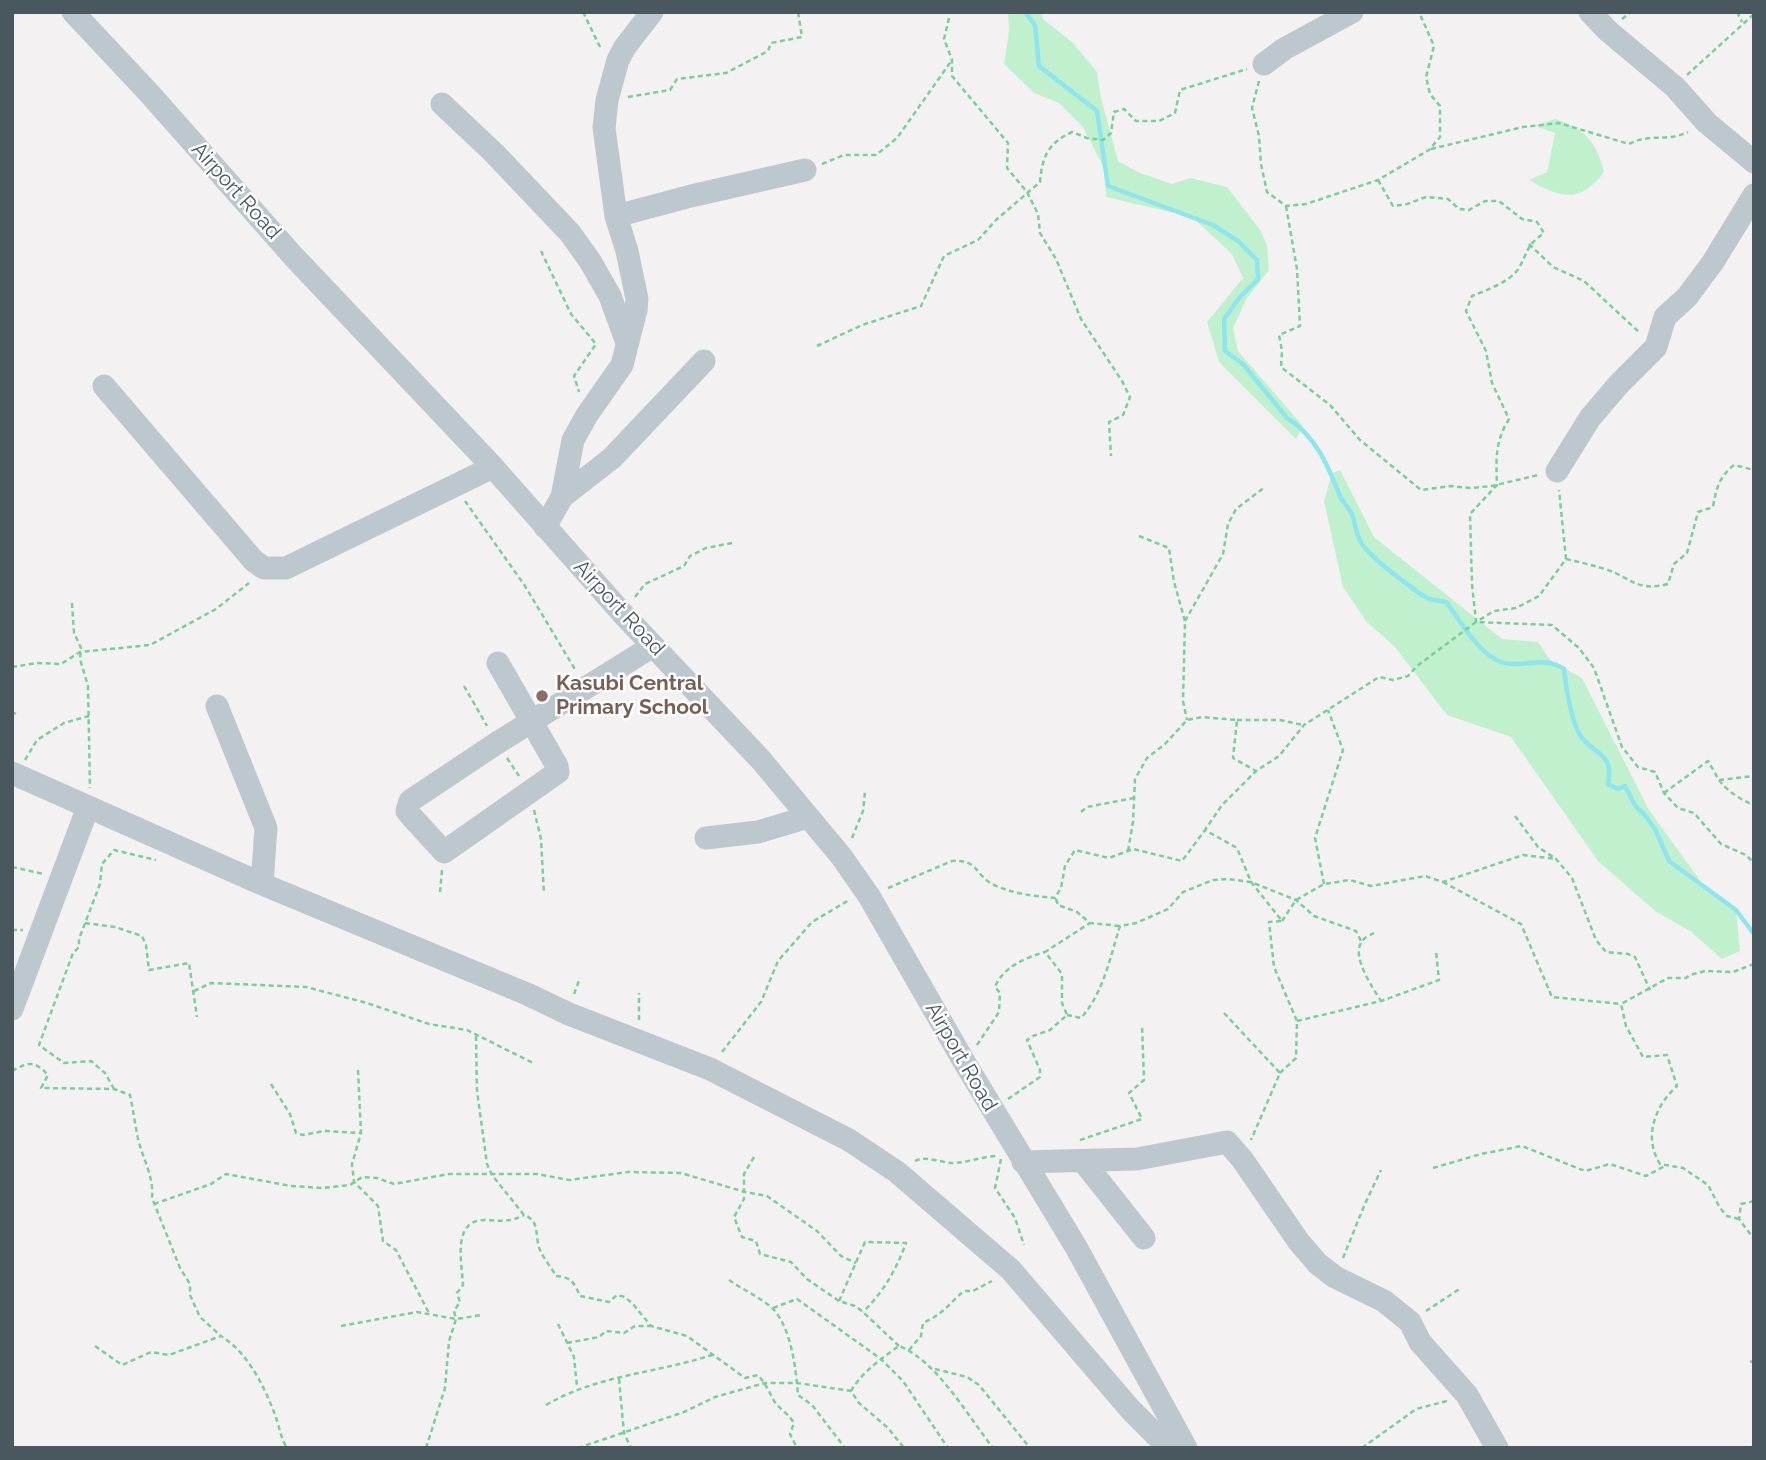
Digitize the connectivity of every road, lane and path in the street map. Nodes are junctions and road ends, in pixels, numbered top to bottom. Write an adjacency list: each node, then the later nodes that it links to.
1 (74, 12): 36 (street, Airport Road)
2 (583, 12): 14 (path)
3 (652, 12): 14 (street)
4 (798, 12): 16 (path)
5 (1352, 12): 13 (street)
6 (1419, 12): 19 (path)
7 (1590, 12): 15 (street)
8 (1737, 12): 11 (path)
9 (1754, 14): 11 (path)
10 (949, 18): 12 (path)
11 (1743, 22): 15 (path)
12 (952, 60): 21 (path); 23 (path)
13 (1264, 64): 23 (path); 25 (path)
14 (614, 73): 16 (street)
15 (1675, 87): 18 (street)
16 (607, 100): 26 (street)
17 (442, 104): 29 (street)
18 (1707, 122): 19 (path); 20 (street)
19 (1429, 150): 22 (path)
20 (1754, 162)
21 (804, 170): 26 (street)
22 (1378, 180): 25 (path); 27 (path)
23 (1027, 192): 30 (path); 35 (path)
24 (1754, 195): 31 (street)
25 (1286, 206): 39 (path)
26 (615, 216): 29 (street)
27 (1529, 244): 31 (path); 39 (path)
28 (541, 251): 34 (path)
29 (627, 343): 34 (street)
30 (817, 346)
31 (1656, 347): 38 (street)
32 (704, 361): 42 (street)
33 (104, 386): 47 (street)
34 (587, 415): 42 (street)
35 (1111, 456)
36 (494, 467): 40 (street); 43 (street, Airport Road)
37 (1754, 470): 46 (path)
38 (1557, 471): 39 (path); 46 (path)
39 (1497, 485): 51 (path)
40 (455, 487): 47 (street); 56 (path)
41 (1265, 487): 50 (path)
42 (562, 497): 43 (street)
43 (545, 527): 49 (street, Airport Road)
44 (1139, 536): 50 (path)
45 (732, 543): 49 (path)
46 (1566, 559): 51 (path)
47 (264, 568): 53 (path)
48 (72, 603): 53 (path)
49 (622, 613): 52 (street, Airport Road)
50 (1185, 621): 60 (path)
51 (1476, 622): 58 (path); 70 (path)
52 (653, 646): 56 (street); 76 (street, Airport Road)
53 (80, 652): 55 (path); 59 (path)
54 (498, 663): 62 (street)
55 (12, 667)
56 (586, 689): 62 (street)
57 (217, 706): 89 (street)
58 (1328, 710): 63 (path); 90 (path)
59 (89, 716): 65 (path); 73 (path)
60 (1187, 720): 61 (path); 71 (path)
61 (1237, 720): 63 (path); 64 (path)
62 (532, 722): 68 (street); 80 (street)
63 (1304, 725): 64 (path)
64 (1256, 771): 77 (path)
65 (14, 774): 73 (street)
66 (1754, 776): 67 (path)
67 (1719, 780): 70 (path); 72 (path)
68 (530, 792): 80 (street); 92 (path)
69 (865, 792): 81 (path)
70 (1664, 793): 84 (path)
71 (1134, 798): 74 (path); 79 (path)
72 (1754, 805)
73 (88, 807): 89 (street); 112 (street)
74 (1081, 812)
75 (1515, 816): 82 (path)
76 (808, 817): 78 (street); 81 (street, Airport Road)
77 (1205, 830): 79 (path); 87 (path)
78 (706, 838)
79 (1128, 851): 94 (path)
80 (444, 852): 91 (path)
81 (841, 856): 93 (street, Airport Road)
82 (1556, 859): 88 (path); 107 (path)
83 (168, 862): 97 (path)
84 (1754, 863)
85 (12, 867): 86 (path)
86 (47, 875)
87 (1251, 882): 95 (path); 96 (path); 99 (path)
88 (1443, 882): 90 (path); 111 (path)
89 (262, 884): 119 (street)
90 (1324, 884): 95 (path)
91 (440, 892)
92 (544, 894)
93 (867, 894): 94 (path); 120 (street, Airport Road); 122 (path)
94 (1055, 898): 98 (path)
95 (1296, 900): 96 (path); 103 (path)
96 (1282, 921): 116 (path)
97 (85, 923): 108 (path); 127 (path)
98 (1090, 923): 99 (path); 104 (path)
99 (1120, 926): 114 (path)
100 (25, 929): 101 (path)
101 (12, 930)
102 (1374, 933): 103 (path)
103 (1362, 941): 110 (path)
104 (1045, 952): 114 (path); 120 (path)
105 (1436, 952): 110 (path)
106 (1754, 964): 107 (path)
107 (1650, 990): 111 (path)
108 (194, 991): 115 (path); 118 (path)
109 (639, 993): 119 (path)
110 (1381, 1001): 116 (path)
111 (1621, 1004): 134 (path)
112 (12, 1009)
113 (1224, 1013): 125 (path)
114 (1067, 1016): 128 (path)
115 (197, 1017)
116 (1297, 1021): 125 (path)
117 (1142, 1025): 132 (path)
118 (476, 1036): 121 (path); 138 (path)
119 (638, 1041): 122 (street)
120 (962, 1060): 128 (street, Airport Road)
121 (535, 1065)
122 (710, 1069): 137 (street)
123 (358, 1070): 129 (path)
124 (12, 1071): 127 (path)
125 (1280, 1073): 131 (path)
126 (271, 1084): 129 (path)
127 (114, 1090): 142 (path)
128 (993, 1110): 133 (street, Airport Road)
129 (360, 1133): 139 (path)
130 (754, 1157): 140 (path)
131 (1242, 1158): 132 (street); 150 (street)
132 (1075, 1161): 133 (street); 145 (street)
133 (1023, 1162): 191 (street, Airport Road)
134 (1665, 1166): 135 (path); 144 (path)
135 (1433, 1168)
136 (1381, 1170): 150 (path)
137 (897, 1172): 147 (path); 149 (street)
138 (492, 1175): 139 (path); 140 (path); 143 (path)
139 (354, 1182): 142 (path); 156 (path)
140 (745, 1192): 148 (path); 153 (path)
141 (1754, 1201): 144 (path)
142 (154, 1205): 163 (path)
143 (524, 1215): 158 (path); 162 (path)
144 (1739, 1219): 146 (path)
145 (1144, 1238)
146 (1754, 1239)
147 (1024, 1245)
148 (856, 1263): 153 (path); 155 (path)
149 (1010, 1270): 167 (path); 190 (street)
150 (1335, 1277): 159 (street)
151 (729, 1280): 154 (path)
152 (1461, 1288): 159 (path)
153 (839, 1301): 155 (path)
154 (773, 1308): 169 (path); 173 (path)
155 (863, 1312): 166 (path)
156 (430, 1315): 158 (path); 161 (path)
157 (482, 1315): 158 (path)
158 (456, 1319): 181 (path)
159 (1410, 1322): 176 (street)
160 (558, 1324): 164 (path)
161 (341, 1326)
162 (651, 1326): 164 (path); 168 (path)
163 (221, 1336): 165 (path); 180 (path)
164 (567, 1343): 174 (path)
165 (95, 1346)
166 (899, 1346): 167 (path); 169 (path)
167 (909, 1350): 170 (path)
168 (712, 1355): 171 (path); 172 (path)
169 (881, 1359): 175 (path); 187 (path)
170 (935, 1369): 188 (path); 189 (path)
171 (618, 1378): 174 (path); 178 (path)
172 (765, 1383): 173 (path); 178 (path); 184 (path)
173 (797, 1384): 175 (path); 185 (path)
174 (577, 1388): 177 (path)
175 (851, 1391): 186 (path)
176 (1466, 1395): 179 (path); 193 (street)
177 (546, 1405)
178 (624, 1433): 182 (path); 183 (path)
179 (1371, 1446): 192 (path)
180 (287, 1448)
181 (426, 1448)
182 (578, 1448)
183 (631, 1448)
184 (797, 1448)
185 (845, 1448)
186 (904, 1448)
187 (948, 1448)
188 (993, 1448)
189 (1030, 1448)
190 (1169, 1448)
191 (1186, 1448)
192 (1362, 1448)
193 (1497, 1448)

